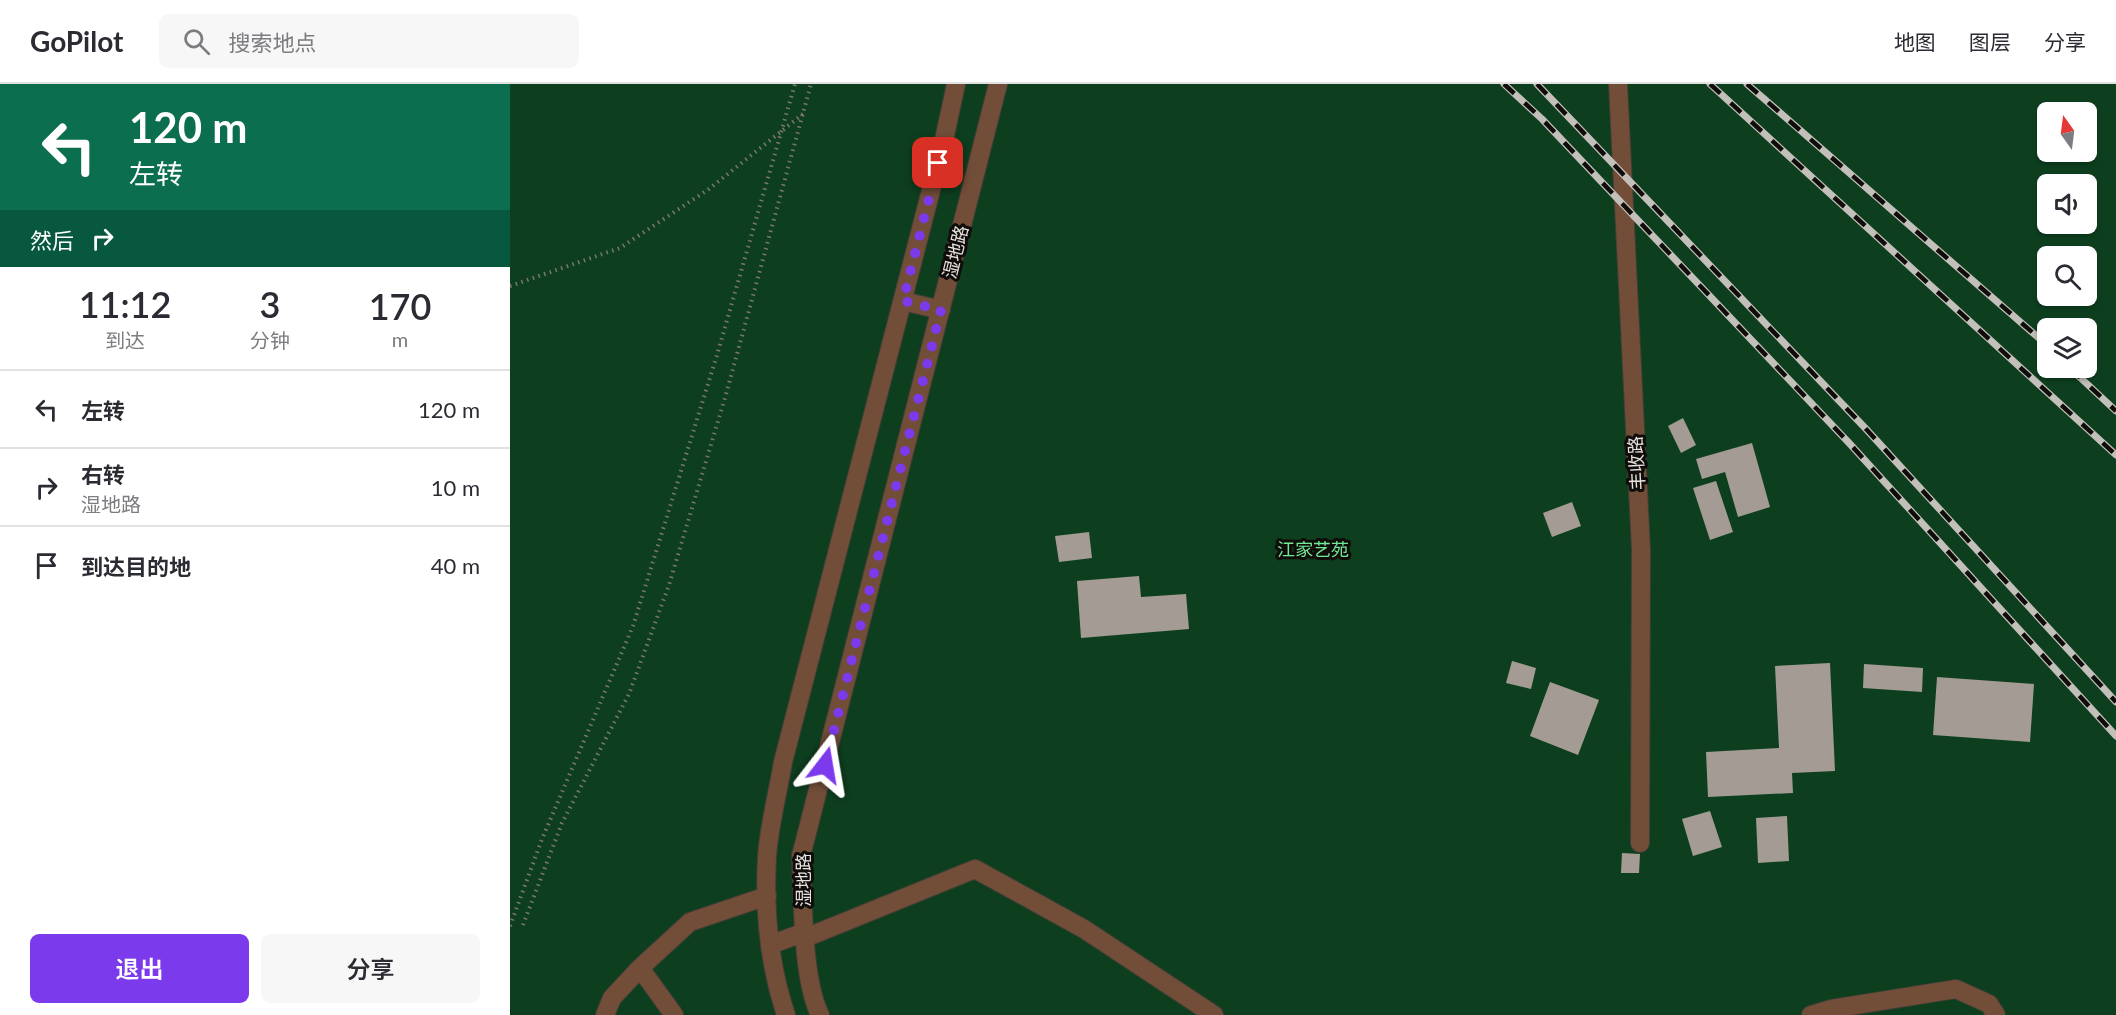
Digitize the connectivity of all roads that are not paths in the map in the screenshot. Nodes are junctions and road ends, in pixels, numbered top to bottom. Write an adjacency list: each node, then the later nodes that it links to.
1 (956, 84): 4 (street, 湿地路)
2 (998, 84): 5 (street, 湿地路)
3 (1618, 84): 6 (street, 丰收路)
4 (903, 301): 5 (street); 7 (street, 湿地路)
5 (941, 310): 8 (street, 湿地路)
6 (1640, 843)
7 (767, 896): 9 (street, 湿地路); 10 (street)
8 (805, 935): 9 (street); 14 (street, 湿地路); 15 (street)
9 (770, 945): 13 (street, 湿地路)
10 (640, 968): 11 (street); 12 (street)
11 (605, 1015)
12 (674, 1015)
13 (786, 1015)
14 (820, 1015)
15 (1214, 1015)
16 (1811, 1015): 17 (street)
17 (1996, 1015)

